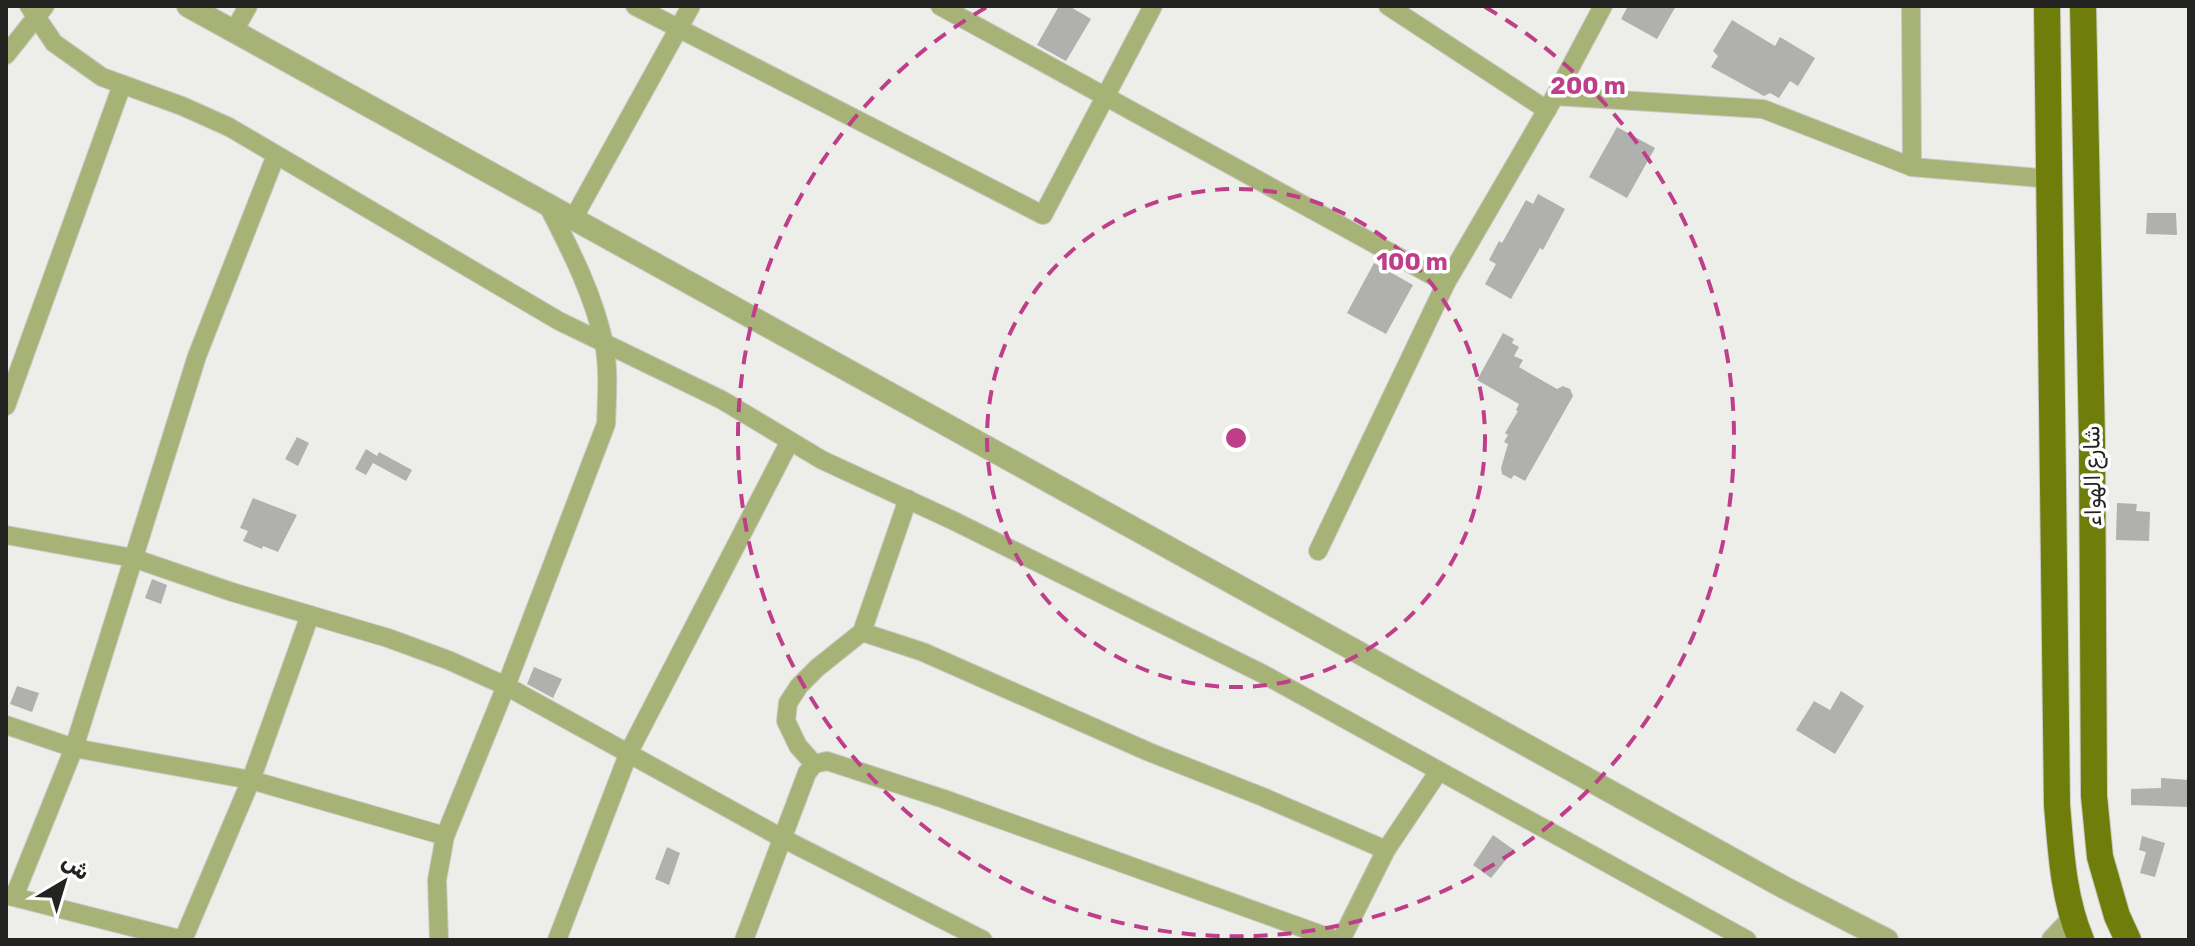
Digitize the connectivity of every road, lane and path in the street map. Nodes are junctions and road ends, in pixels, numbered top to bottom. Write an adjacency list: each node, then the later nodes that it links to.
1 (188, 6): 14 (street)
2 (248, 6): 14 (street)
3 (635, 6): 13 (street)
4 (691, 6): 13 (street)
5 (940, 6): 17 (street)
6 (1153, 6): 17 (street)
7 (1388, 6): 18 (street)
8 (1603, 6): 18 (street)
9 (1911, 6): 20 (street)
10 (2047, 6): 21 (main road, شارع الهواء)
11 (2083, 6): 55 (main road, شارع الهواء)
12 (37, 10): 15 (street); 16 (street)
13 (679, 28): 17 (street); 23 (street)
14 (234, 31): 22 (street)
15 (6, 55)
16 (122, 85): 19 (street); 26 (street)
17 (1105, 97): 24 (street)
18 (1551, 103): 20 (street); 24 (street)
19 (276, 155): 25 (street); 31 (street)
20 (1912, 167): 21 (street)
21 (2051, 179): 45 (main road, شارع الهواء)
22 (547, 204): 23 (street); 25 (street)
23 (573, 219): 53 (street)
24 (1446, 283): 30 (street)
25 (604, 343): 27 (street); 34 (street)
26 (6, 405)
27 (790, 441): 28 (street); 37 (street)
28 (908, 499): 33 (street); 39 (street)
29 (6, 535): 31 (street)
30 (1318, 551)
31 (133, 558): 32 (street); 36 (street)
32 (310, 615): 34 (street); 40 (street)
33 (862, 632): 38 (street); 43 (street)
34 (506, 686): 37 (street); 41 (street)
35 (6, 725): 36 (street)
36 (74, 748): 40 (street); 44 (street)
37 (629, 752): 42 (street); 49 (street)
38 (814, 764): 42 (street); 51 (street)
39 (1439, 771): 43 (street); 52 (street)
40 (251, 780): 41 (street); 47 (street)
41 (445, 836): 48 (street)
42 (782, 838): 46 (street); 50 (street)
43 (1386, 850): 51 (street)
44 (10, 896): 47 (street)
45 (2077, 930): 54 (street)
46 (976, 938)
47 (183, 940)
48 (439, 940)
49 (557, 940)
50 (744, 940)
51 (1338, 940)
52 (1747, 940)
53 (1887, 940)
54 (2053, 940)
55 (2128, 940)

